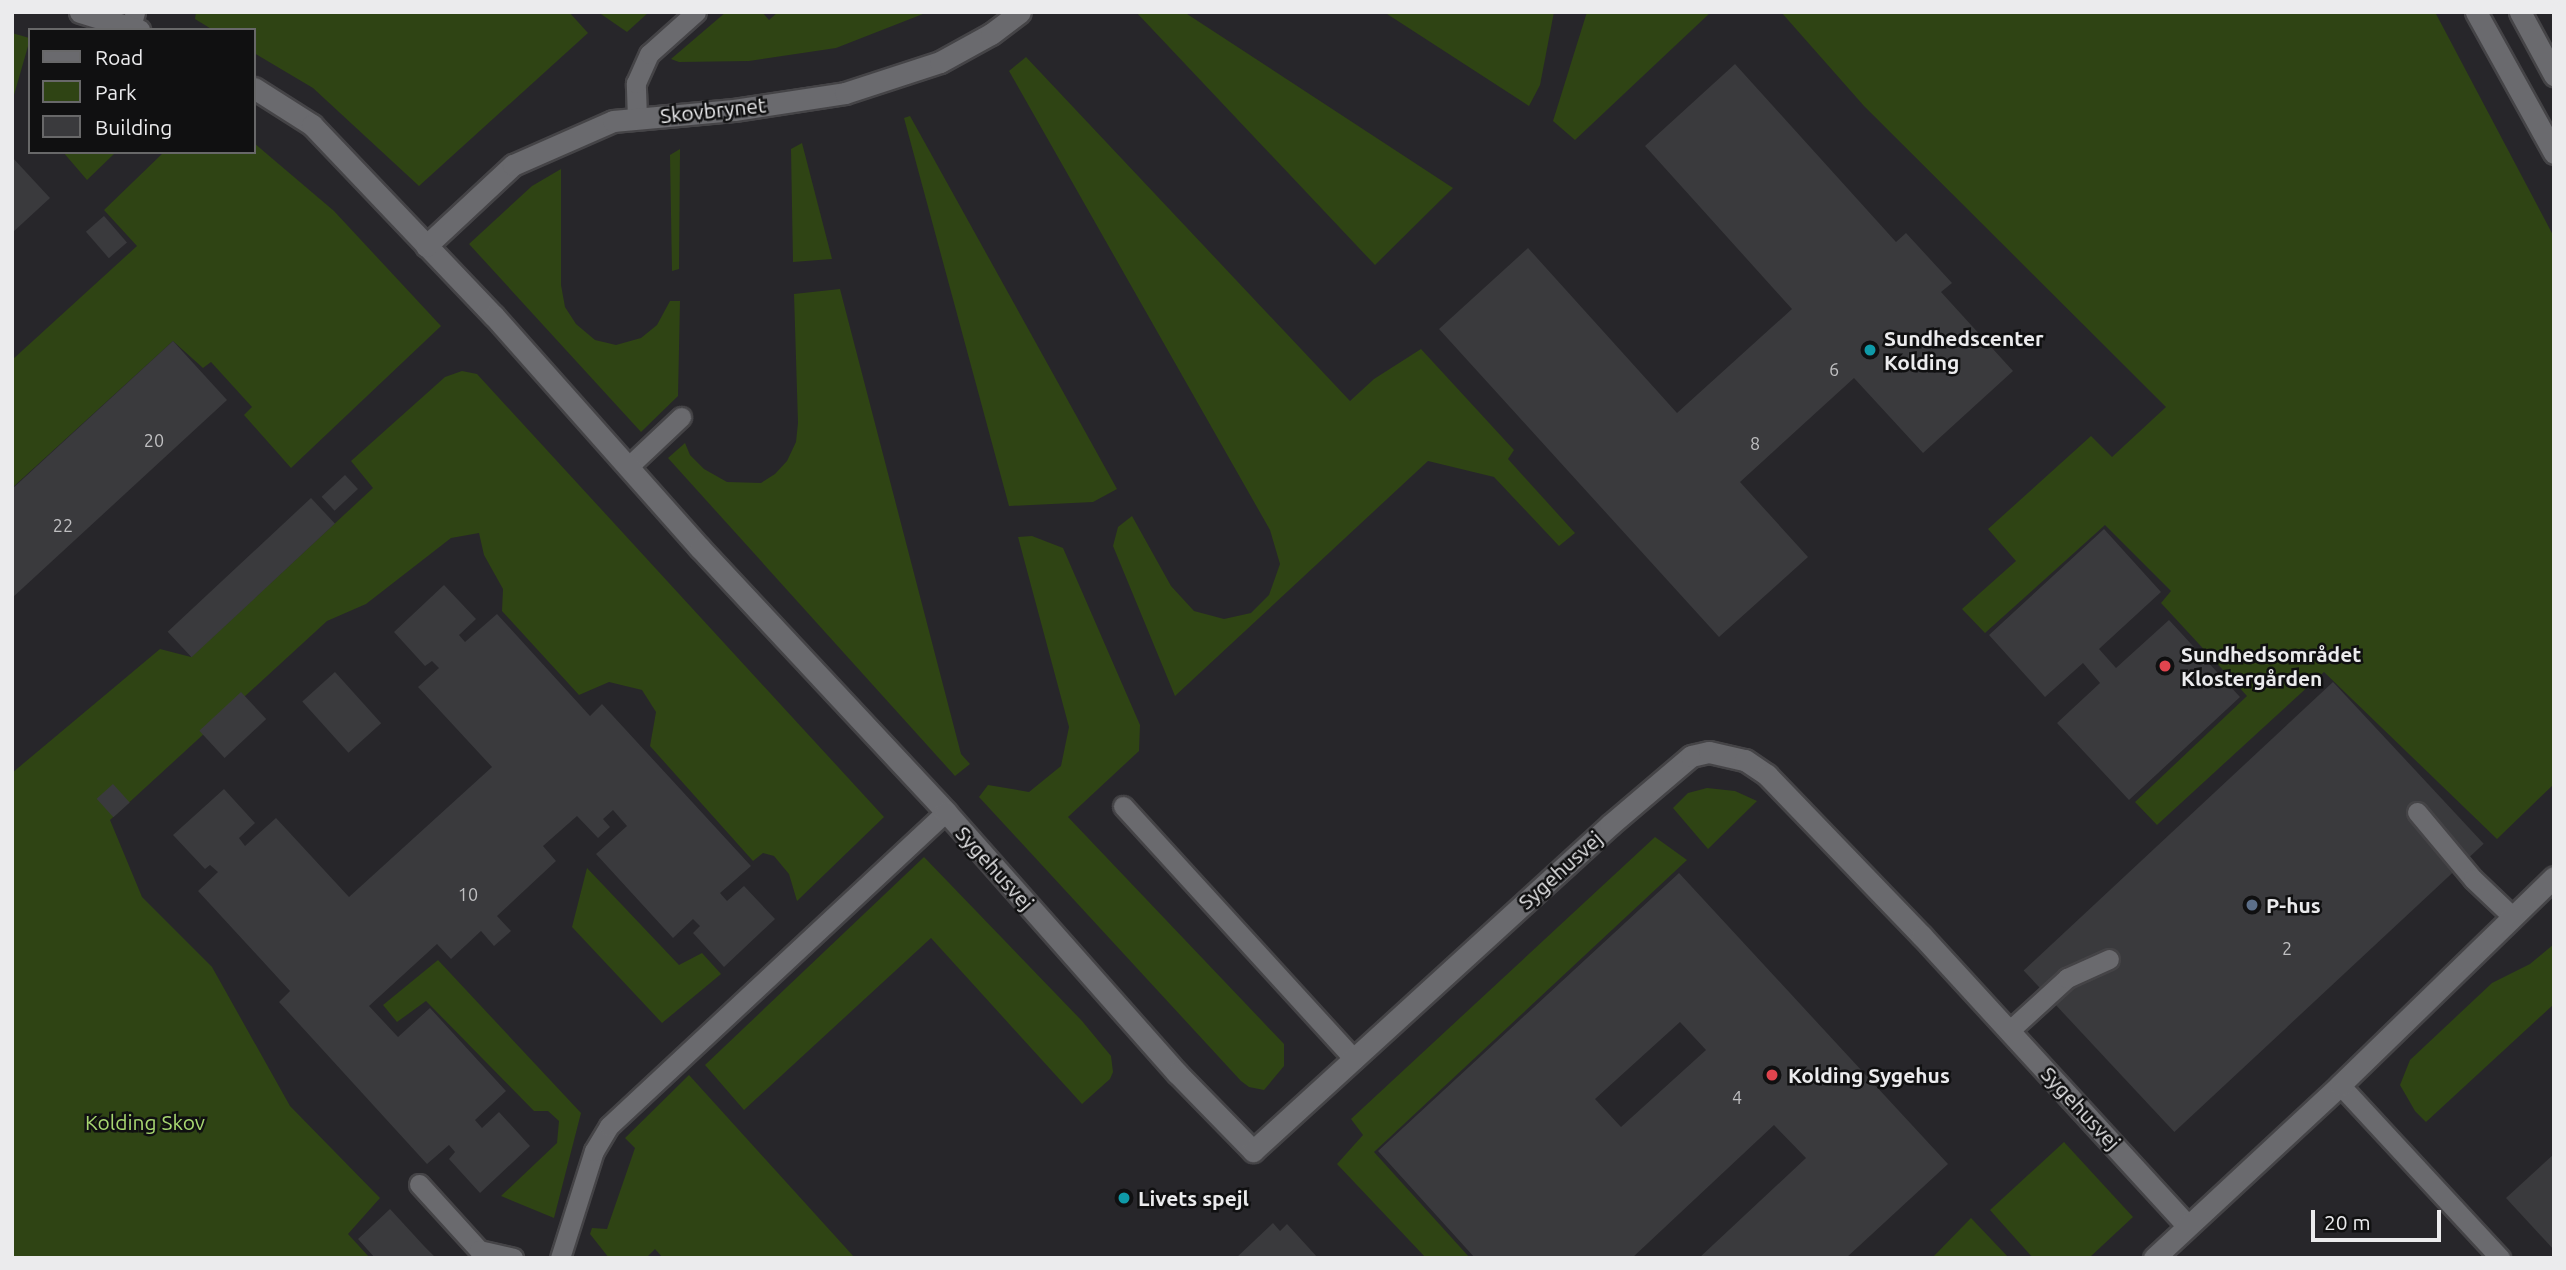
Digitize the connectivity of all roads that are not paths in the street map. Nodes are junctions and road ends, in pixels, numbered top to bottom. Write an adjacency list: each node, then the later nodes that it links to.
1 (80, 12): 6 (street)
2 (696, 12): 9 (lane)
3 (1020, 12): 9 (street, Skovbrynet)
4 (2476, 12): 10 (street)
5 (2519, 12): 7 (street)
6 (135, 23)
7 (2554, 75)
8 (256, 89): 11 (street)
9 (637, 118): 11 (street, Skovbrynet)
10 (2554, 153)
11 (426, 246): 13 (street)
12 (681, 417): 13 (lane)
13 (628, 467): 15 (street, Sygehusvej)
14 (1123, 806): 21 (lane)
15 (946, 812): 21 (street, Sygehusvej); 26 (lane, Sygehusvej)
16 (2417, 812): 18 (lane)
17 (2554, 877): 18 (street)
18 (2511, 915): 22 (street)
19 (2109, 959): 20 (lane)
20 (2009, 1031): 21 (street, Sygehusvej); 24 (street, Sygehusvej)
21 (1354, 1059)
22 (2340, 1085): 24 (street); 28 (lane)
23 (419, 1184): 25 (lane)
24 (2188, 1225): 27 (street)
25 (513, 1258)
26 (560, 1258)
27 (2154, 1258)
28 (2500, 1258)

